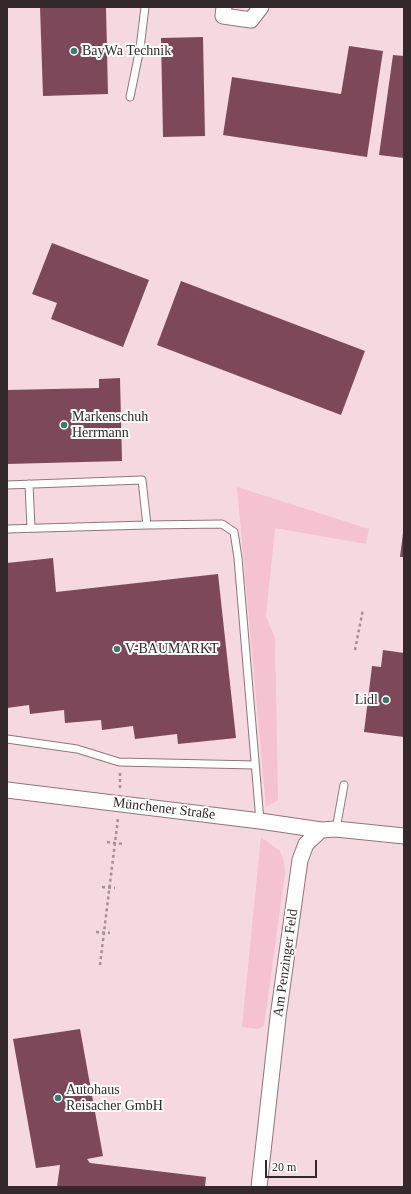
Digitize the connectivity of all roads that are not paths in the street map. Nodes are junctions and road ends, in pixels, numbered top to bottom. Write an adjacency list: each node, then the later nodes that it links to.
1 (145, 7): 4 (lane)
2 (224, 7): 3 (street)
3 (261, 7)
4 (130, 98)
5 (29, 484): 6 (lane); 7 (lane); 9 (lane)
6 (7, 485)
7 (147, 525): 9 (lane); 11 (lane)
8 (7, 528): 9 (lane)
9 (31, 528)
10 (7, 739): 11 (lane)
11 (255, 765): 14 (lane)
12 (344, 785): 15 (lane)
13 (7, 790): 14 (street, Münchener Straße)
14 (260, 821): 15 (street, Münchener Straße)
15 (329, 830): 16 (street); 17 (street, Am Penzinger Feld)
16 (404, 836)
17 (259, 1187)

